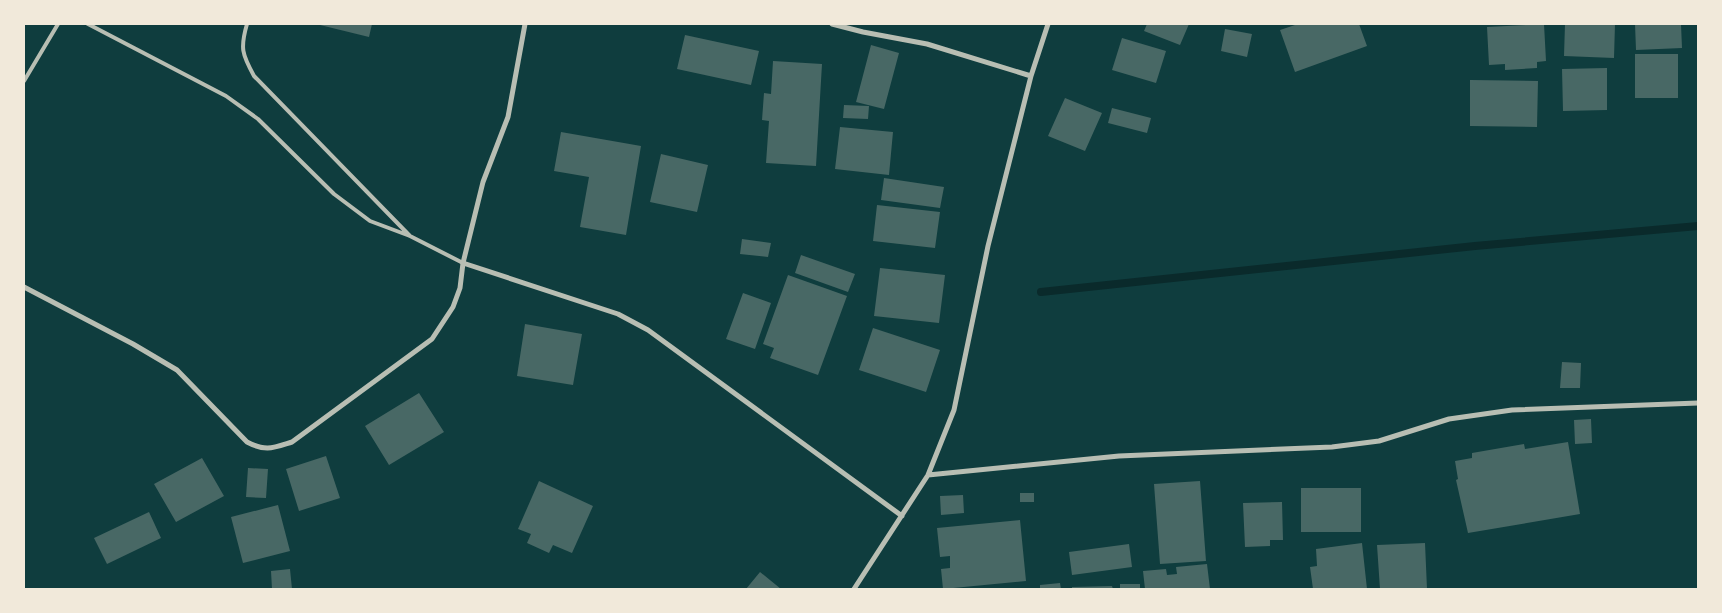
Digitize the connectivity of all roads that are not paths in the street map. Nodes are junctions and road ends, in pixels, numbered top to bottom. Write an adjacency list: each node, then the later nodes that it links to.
1 (58, 24): 8 (lane)
2 (88, 24): 9 (lane)
3 (247, 24): 9 (lane)
4 (525, 24): 10 (street)
5 (832, 24): 7 (street)
6 (1048, 24): 7 (street)
7 (1031, 76): 13 (street)
8 (24, 81)
9 (410, 236): 10 (lane)
10 (463, 263): 11 (street); 14 (street)
11 (24, 286)
12 (1698, 403): 13 (street)
13 (928, 475): 14 (street)
14 (902, 516): 15 (street)
15 (854, 589)

